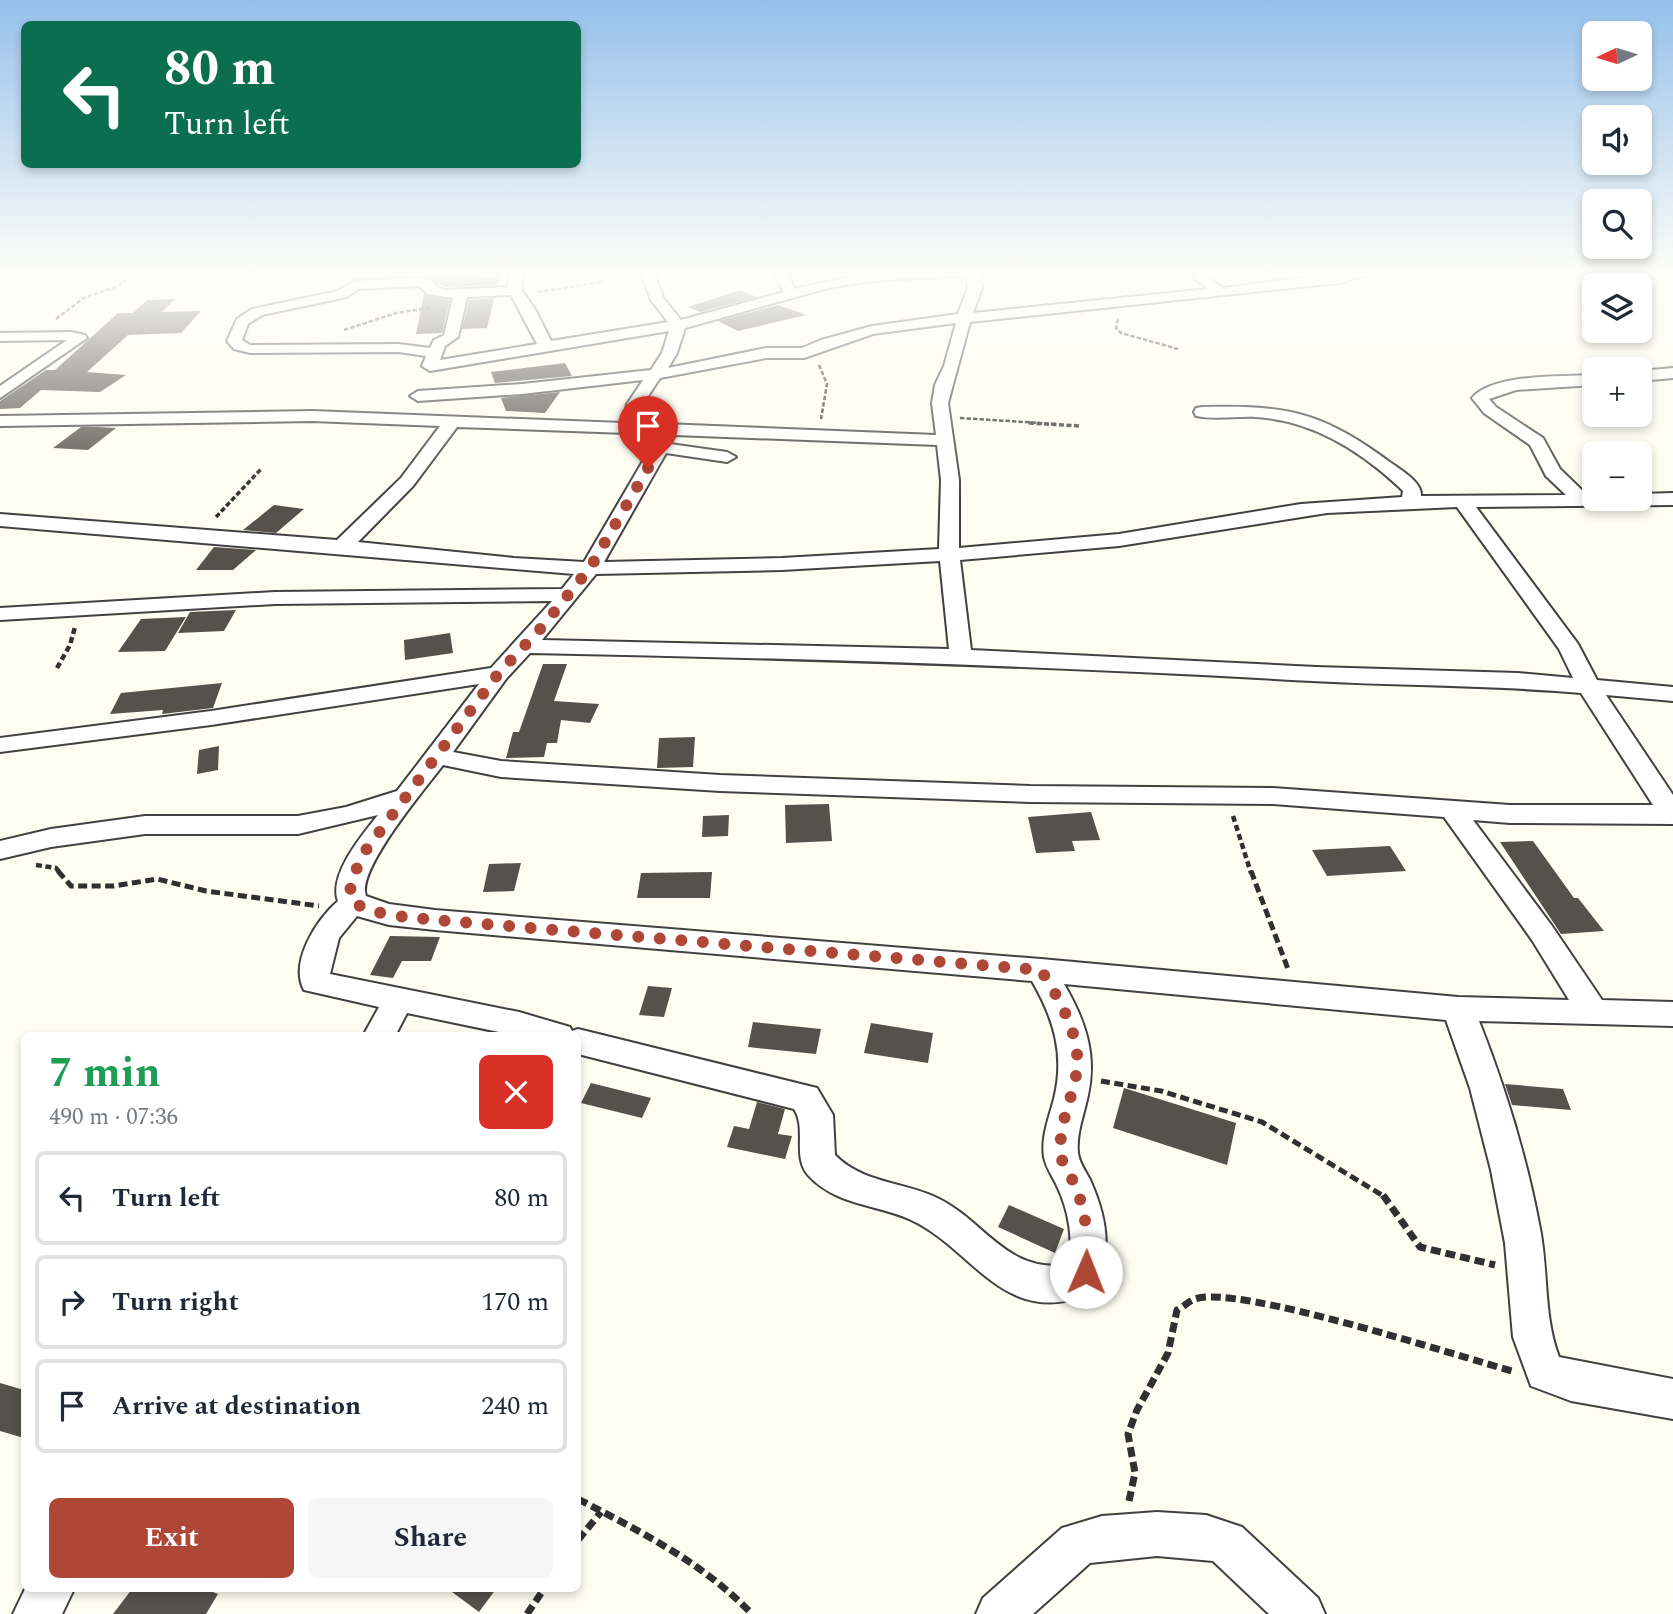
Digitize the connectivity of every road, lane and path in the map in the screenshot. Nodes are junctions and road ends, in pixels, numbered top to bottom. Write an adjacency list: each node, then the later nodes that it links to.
1 (68, 346): 21 (street)
2 (240, 346): 11 (street)
3 (318, 346): 11 (path)
4 (438, 346): 14 (street)
5 (557, 346): 10 (street)
6 (672, 346): 17 (street)
7 (820, 346): 13 (street)
8 (958, 346): 24 (street)
9 (1169, 346): 12 (path)
10 (547, 348): 14 (street)
11 (314, 349): 14 (street)
12 (1178, 349)
13 (807, 353): 15 (street); 30 (path)
14 (432, 360): 22 (street)
15 (690, 369): 17 (street); 19 (street)
16 (1673, 373): 18 (street)
17 (655, 374): 22 (street); 29 (street)
18 (1652, 375)
19 (724, 379)
20 (1582, 381): 36 (street)
21 (0, 393)
22 (418, 397): 26 (street)
23 (1202, 412): 38 (street)
24 (942, 417): 28 (path); 32 (street)
25 (0, 421): 26 (street)
26 (401, 421): 27 (street)
27 (451, 423): 29 (street); 41 (street)
28 (1081, 426)
29 (632, 427): 31 (street)
30 (817, 434): 31 (street); 32 (street)
31 (664, 438): 33 (street); 43 (street)
32 (944, 440): 42 (street)
33 (727, 457)
34 (262, 468): 40 (path)
35 (1673, 499): 36 (street)
36 (1581, 500): 37 (street)
37 (1463, 501): 38 (street); 51 (street)
38 (1411, 503): 42 (street)
39 (0, 520): 40 (street)
40 (181, 535): 41 (street)
41 (341, 548): 43 (street)
42 (949, 556): 43 (street); 48 (street)
43 (590, 568): 44 (street)
44 (568, 595): 45 (street); 47 (street)
45 (78, 609): 46 (street); 49 (path)
46 (0, 614)
47 (524, 646): 48 (street); 50 (street)
48 (961, 656): 51 (street)
49 (57, 668)
50 (498, 674): 53 (street); 54 (street)
51 (1588, 685): 52 (street); 58 (street)
52 (1673, 694)
53 (0, 745)
54 (437, 756): 55 (street); 56 (street)
55 (1226, 795): 57 (street); 63 (path)
56 (405, 797): 59 (street); 61 (street)
57 (1452, 810): 58 (street); 66 (street)
58 (1671, 810)
59 (0, 850)
60 (26, 864): 61 (path)
61 (348, 907): 62 (street); 64 (street)
62 (1041, 970): 63 (street); 71 (street)
63 (1301, 995): 65 (street)
64 (398, 1002): 68 (street); 69 (street)
65 (1458, 1009): 66 (street); 72 (street)
66 (1594, 1013): 67 (street)
67 (1673, 1014)
68 (381, 1032)
69 (546, 1032)
70 (581, 1043): 71 (street)
71 (1076, 1076): 72 (path)
72 (1527, 1269): 73 (street)
73 (1546, 1373): 74 (street); 78 (path)
74 (1673, 1399)
75 (581, 1501): 76 (path)
76 (601, 1512): 77 (path); 83 (path)
77 (581, 1536)
78 (1102, 1538): 84 (street); 85 (street)
79 (49, 1592): 81 (street)
80 (542, 1592): 82 (path)
81 (36, 1614)
82 (527, 1614)
83 (752, 1614)
84 (999, 1614)
85 (1302, 1614)

